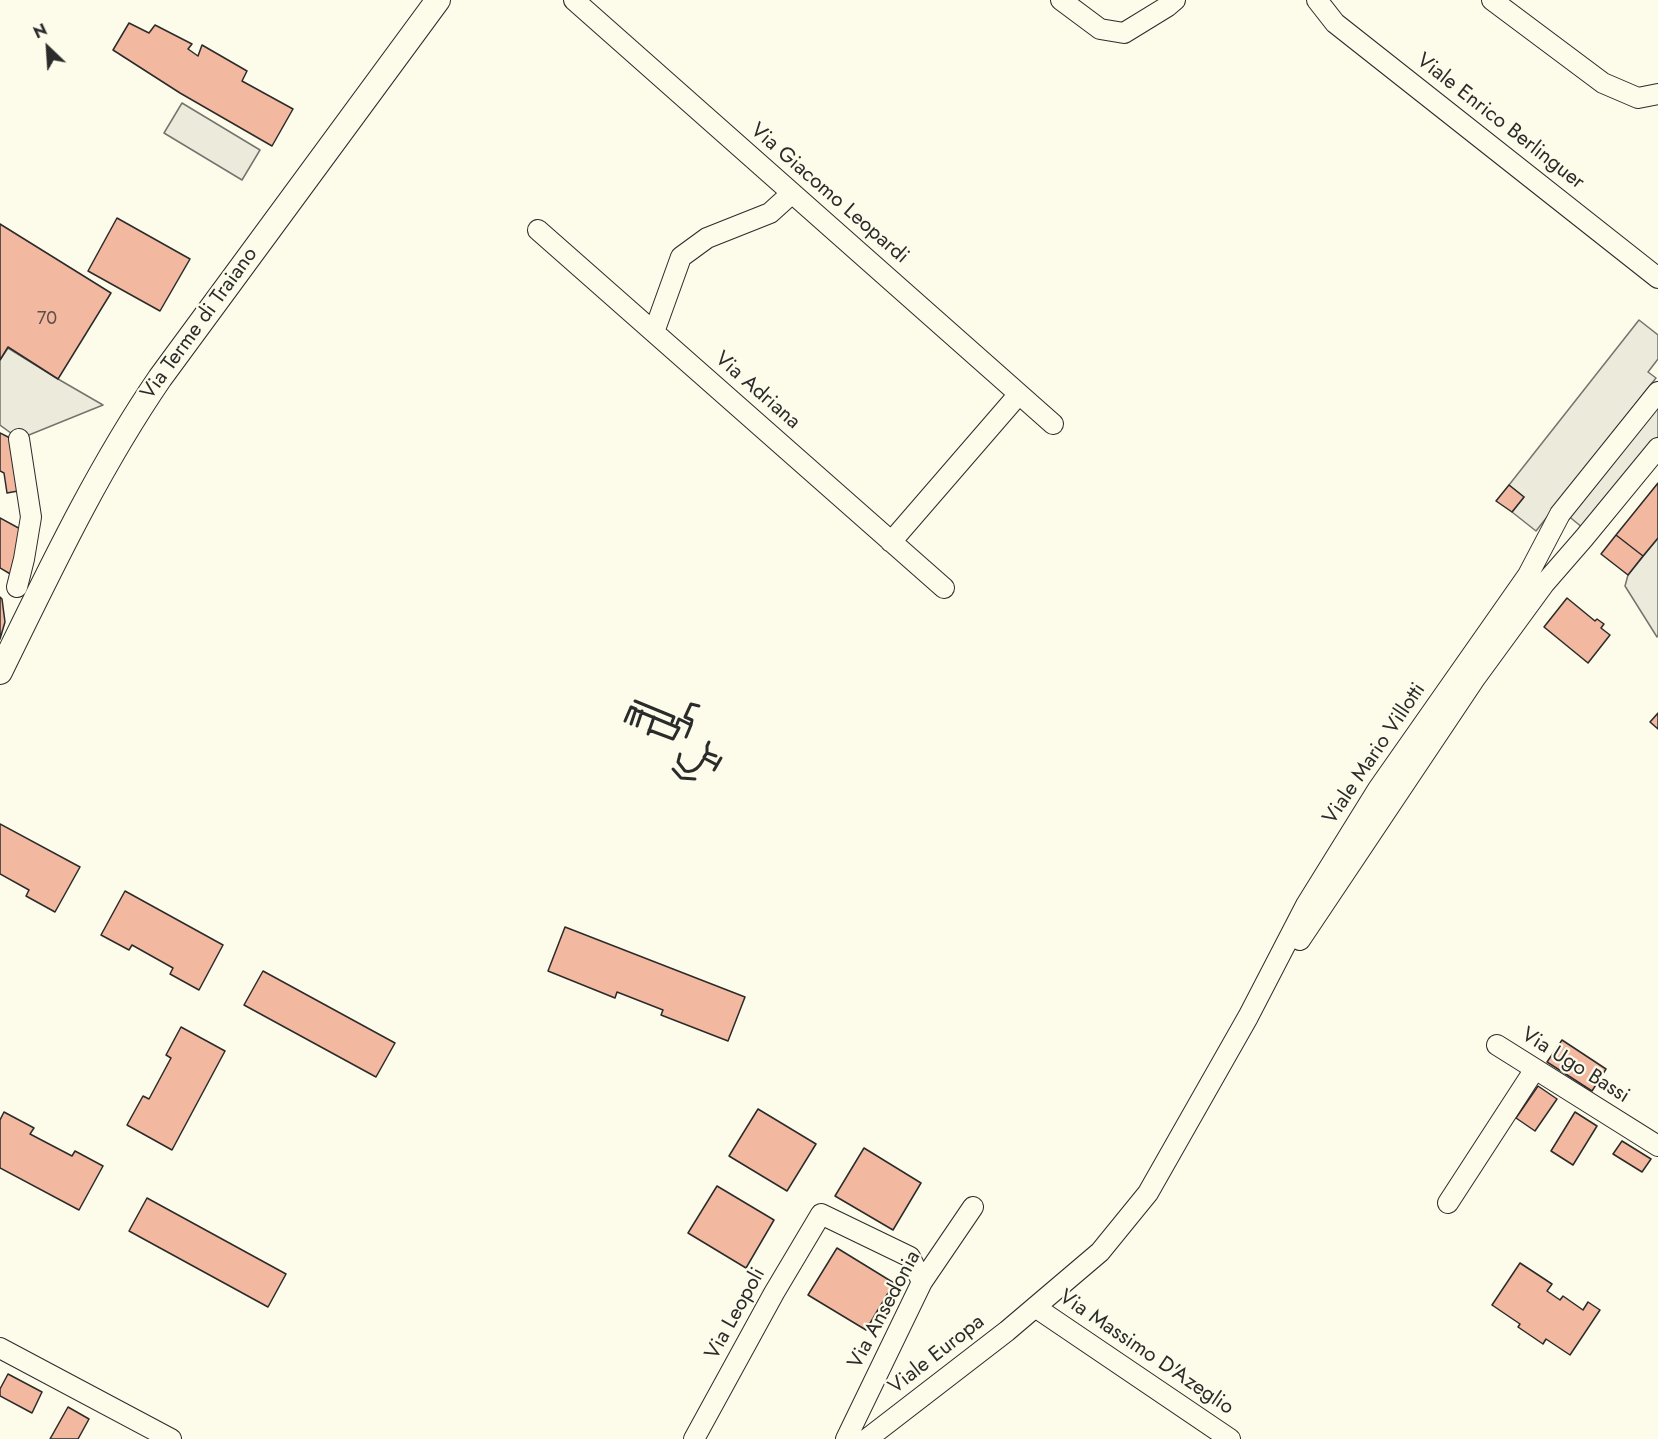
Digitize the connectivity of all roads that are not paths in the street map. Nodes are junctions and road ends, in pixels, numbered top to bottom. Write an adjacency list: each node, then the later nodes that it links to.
1 (438, 0): 20 (main road, Via Terme di Traiano)
2 (574, 0): 8 (street, Via Giacomo Leopardi)
3 (1061, 0): 4 (street)
4 (1175, 0)
5 (1317, 0): 10 (street, Viale Enrico Berlinguer)
6 (1492, 0): 7 (street)
7 (1658, 94)
8 (791, 194): 11 (street); 13 (street, Via Giacomo Leopardi)
9 (538, 230): 11 (street, Via Adriana)
10 (1658, 278)
11 (654, 332): 18 (street, Via Adriana)
12 (1658, 392): 17 (street, Viale Mario Villotti)
13 (1019, 394): 14 (street, Via Giacomo Leopardi); 18 (street)
14 (1053, 423)
15 (19, 439): 20 (street, Via Terme di Traiano)
16 (1658, 448): 19 (street, Viale Mario Villotti)
17 (1554, 526): 19 (street); 23 (street, Viale Mario Villotti)
18 (891, 542): 21 (street, Via Adriana)
19 (1576, 546): 23 (street, Viale Mario Villotti)
20 (17, 588): 22 (main road, Via Terme di Traiano)
21 (944, 588)
22 (0, 672)
23 (1248, 1017): 30 (street, Viale Mario Villotti)
24 (1497, 1045): 25 (street, Via Ugo Bassi)
25 (1535, 1069): 26 (street, Via Ugo Bassi); 27 (street)
26 (1658, 1146)
27 (1448, 1203)
28 (973, 1207): 29 (street, Via Ansedonia)
29 (922, 1282): 33 (street, Via Leopoli); 34 (street, Via Ansedonia)
30 (1035, 1307): 35 (street, Viale Europa); 36 (street, Via Massimo D'Azeglio)
31 (0, 1348): 32 (street)
32 (171, 1439)
33 (694, 1439)
34 (846, 1439)
35 (867, 1439)
36 (1230, 1439)

